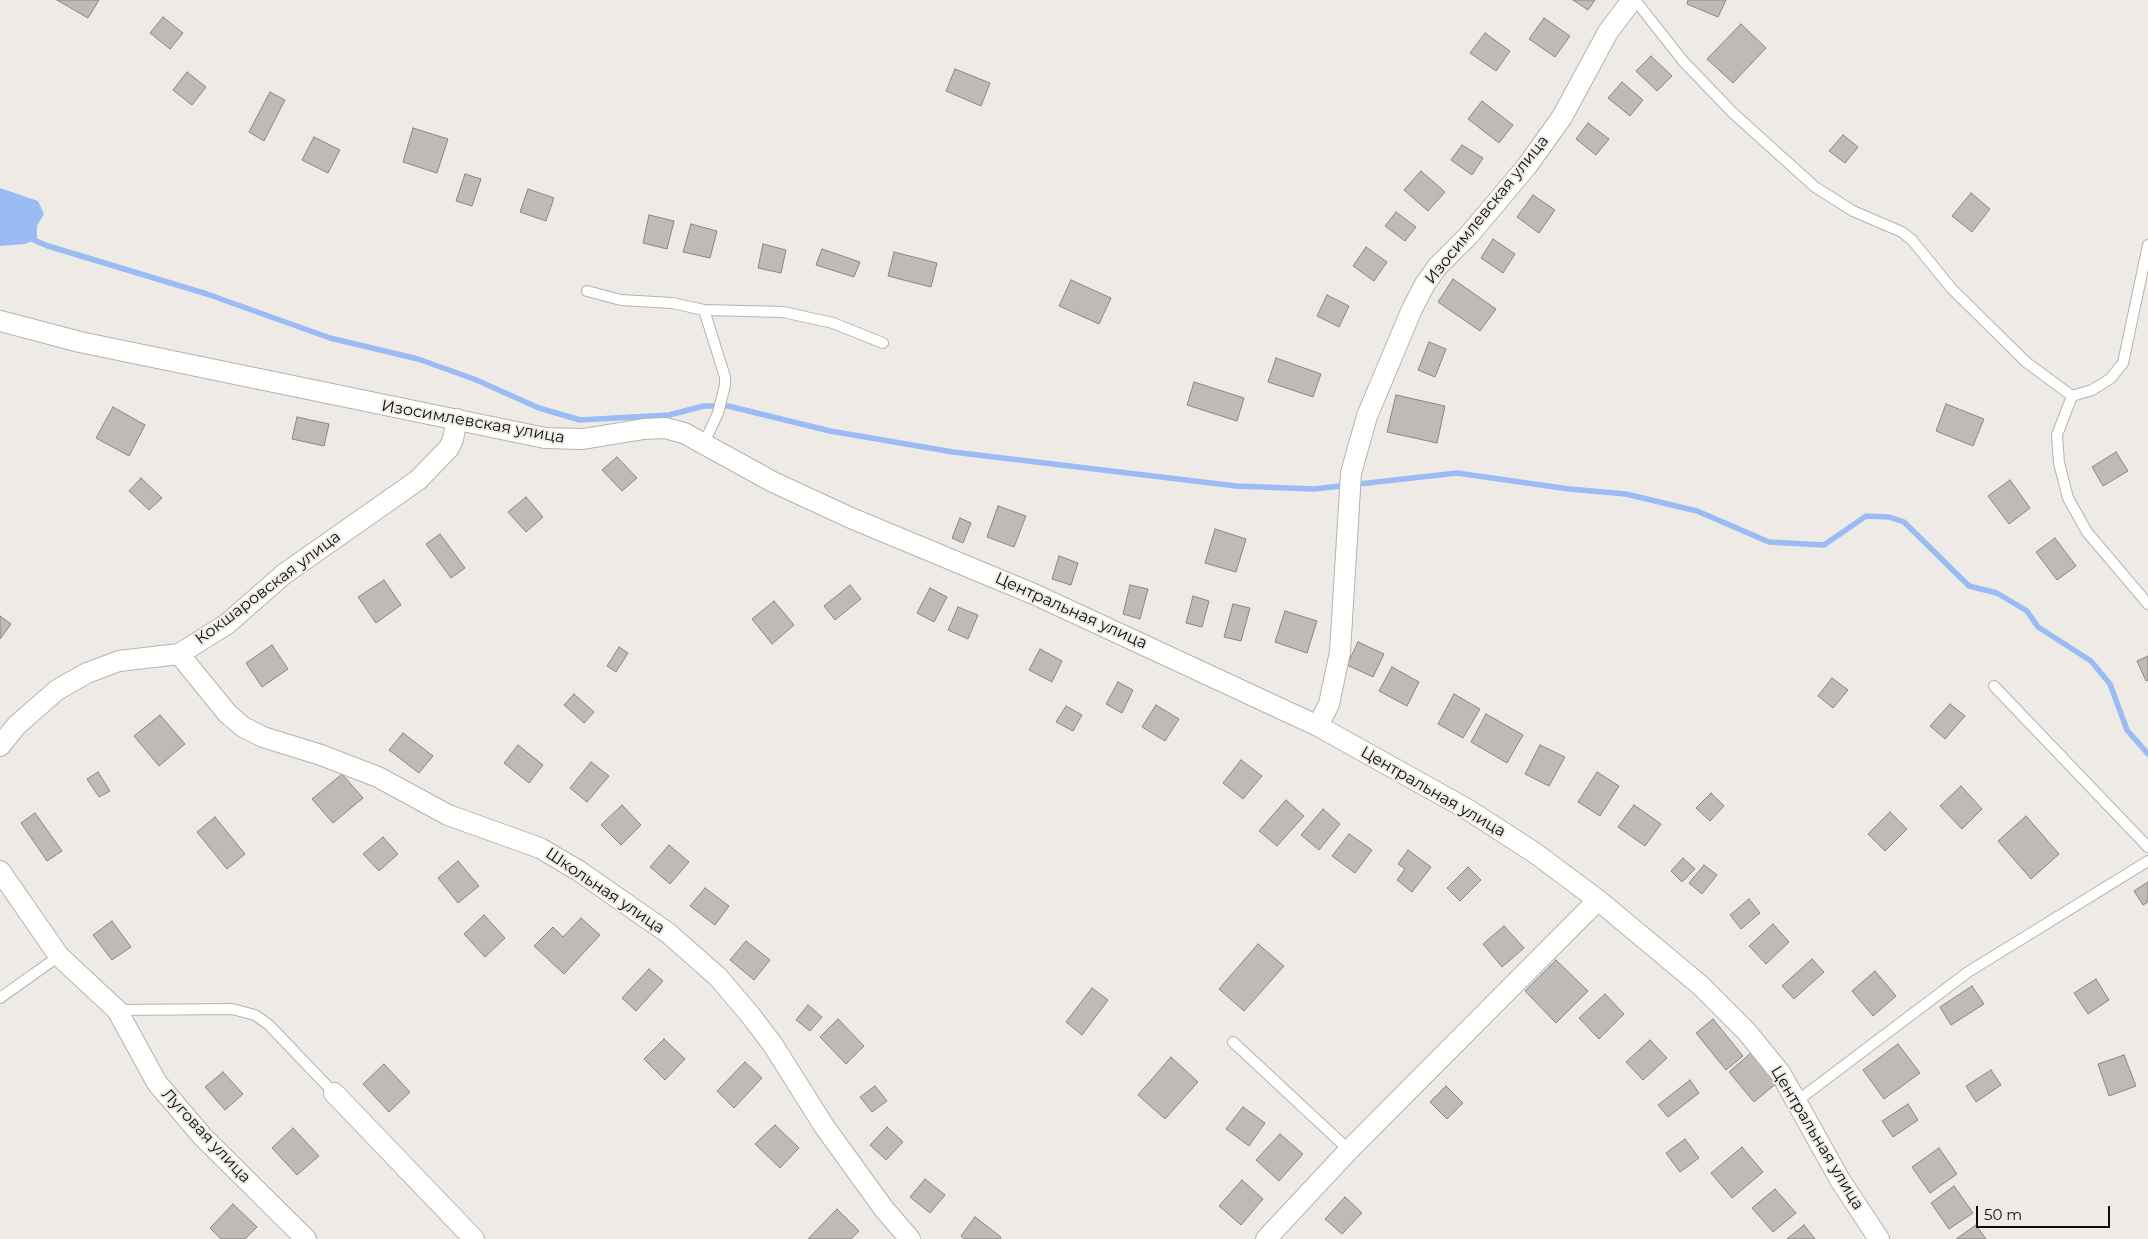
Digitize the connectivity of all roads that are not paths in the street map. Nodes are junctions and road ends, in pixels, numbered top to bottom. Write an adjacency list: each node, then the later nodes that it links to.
1 (1634, 0): 7 (lane); 14 (street, Изосимлевская улица)
2 (2148, 245): 7 (lane)
3 (587, 291): 4 (lane)
4 (704, 310): 6 (lane); 9 (lane)
5 (0, 321): 8 (street, Изосимлевская улица)
6 (883, 343)
7 (2072, 396): 11 (lane)
8 (457, 419): 9 (street, Изосимлевская улица); 12 (street, Кокшаровская улица)
9 (704, 442): 10 (street, Изосимлевская улица)
10 (851, 518): 14 (street, Центральная улица)
11 (2148, 604)
12 (179, 654): 15 (street, Кокшаровская улица); 29 (street, Школьная улица)
13 (1994, 686): 16 (lane)
14 (1318, 726): 19 (street, Центральная улица)
15 (0, 746)
16 (2148, 847)
17 (2148, 861): 25 (lane)
18 (0, 871): 20 (street, Луговая улица)
19 (1598, 900): 25 (street, Центральная улица); 26 (street)
20 (60, 956): 21 (lane); 22 (street, Луговая улица)
21 (0, 998)
22 (117, 1010): 24 (lane); 27 (street, Луговая улица)
23 (1233, 1042): 26 (lane)
24 (334, 1093): 28 (street)
25 (1797, 1101): 31 (street, Центральная улица)
26 (1349, 1150): 30 (street)
27 (306, 1239)
28 (474, 1239)
29 (910, 1239)
30 (1266, 1239)
31 (1879, 1239)

